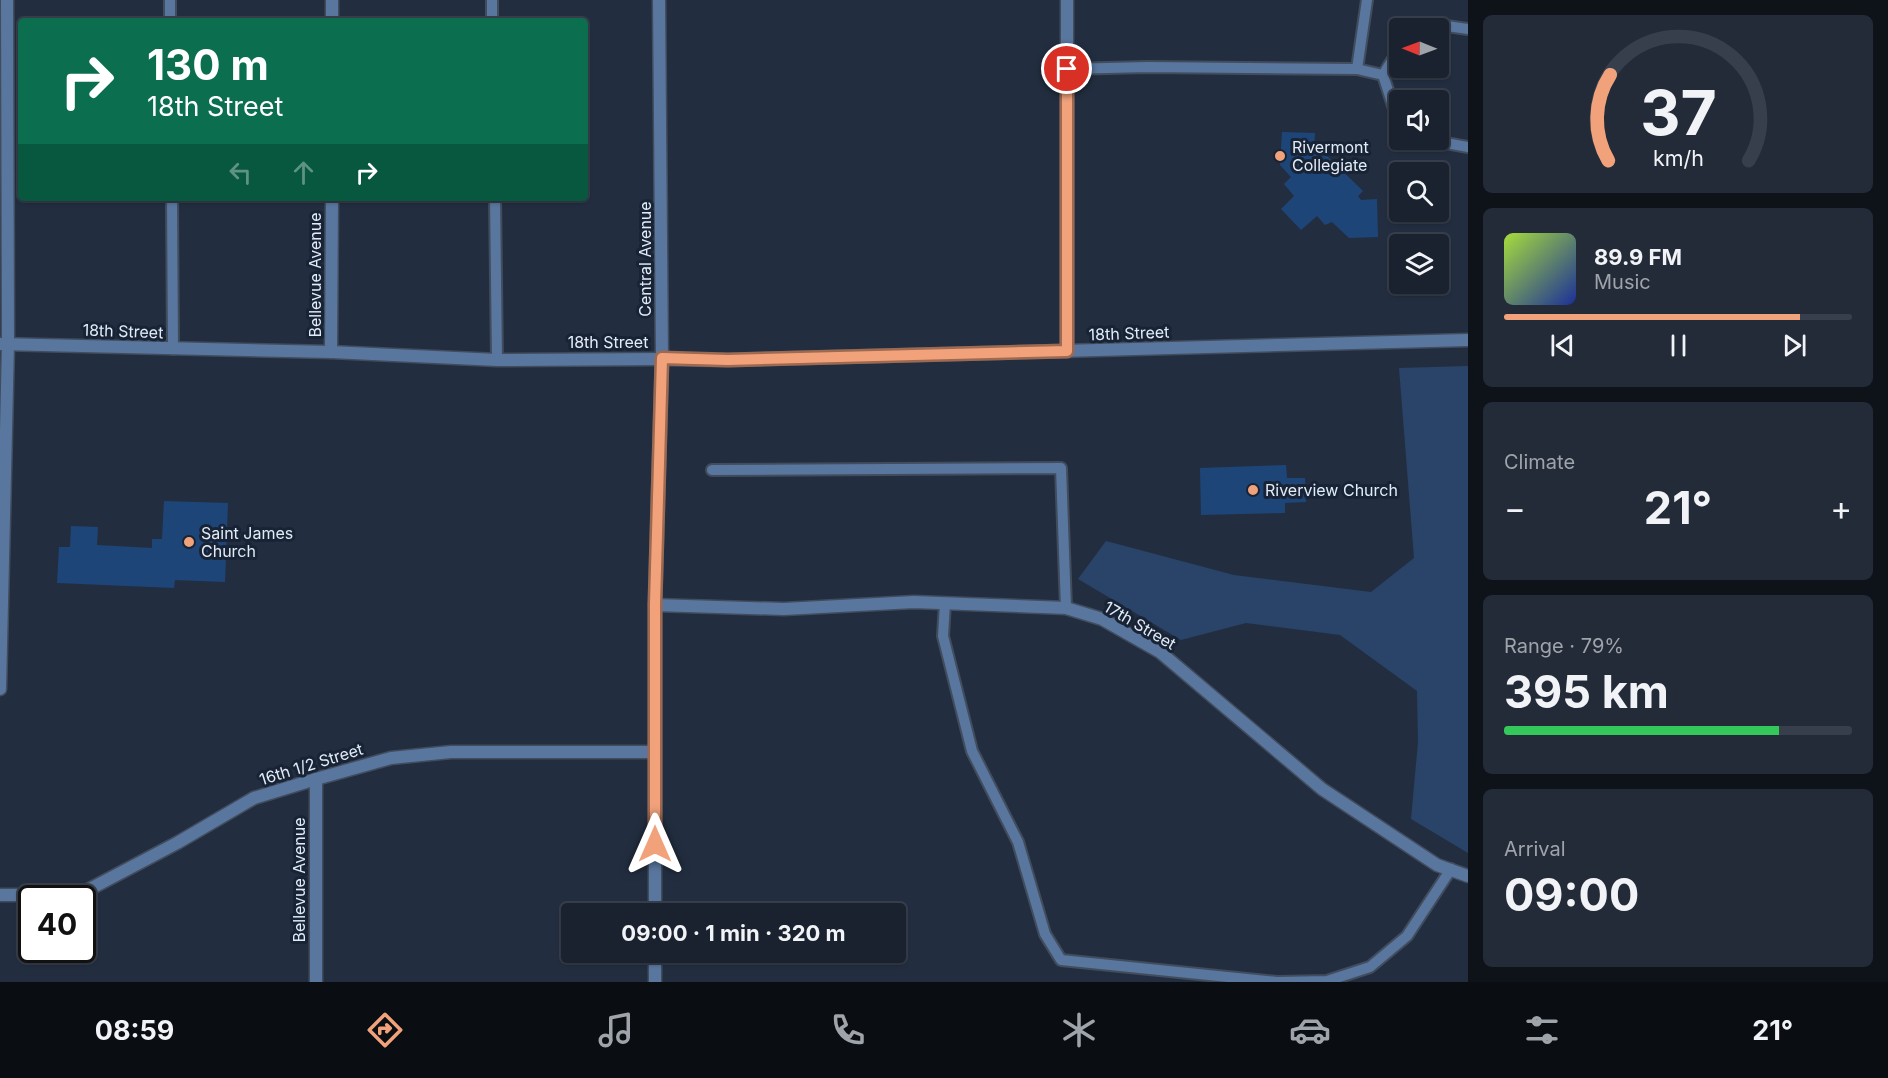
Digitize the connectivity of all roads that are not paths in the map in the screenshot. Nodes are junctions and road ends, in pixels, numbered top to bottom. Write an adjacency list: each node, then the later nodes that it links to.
1 (7, 0): 24 (street)
2 (170, 0): 8 (lane)
3 (332, 0): 9 (street)
4 (492, 0): 10 (lane)
5 (659, 0): 28 (street, Central Avenue)
6 (1067, 0): 14 (street)
7 (1367, 0): 15 (lane)
8 (170, 18)
9 (332, 18)
10 (492, 18)
11 (1449, 26): 12 (lane)
12 (1468, 29)
13 (1389, 65): 16 (lane)
14 (1067, 69): 15 (lane); 26 (street)
15 (1356, 69): 16 (lane)
16 (1383, 75): 17 (lane)
17 (1389, 93)
18 (1449, 144): 19 (lane)
19 (1468, 147)
20 (172, 201): 25 (lane)
21 (332, 201): 27 (street, Bellevue Avenue)
22 (495, 201): 29 (lane)
23 (1468, 340): 26 (street, 18th Street)
24 (4, 344): 25 (street, 18th Street); 34 (street)
25 (173, 349): 27 (street, 18th Street)
26 (1067, 351): 28 (street, 18th Street)
27 (331, 352): 29 (street, 18th Street)
28 (662, 358): 29 (street, 18th Street); 32 (street, Central Avenue)
29 (497, 360)
30 (712, 470): 33 (lane)
31 (945, 603): 32 (street, 17th Street); 33 (street, 17th Street); 38 (lane)
32 (655, 604): 36 (street, Central Avenue)
33 (1066, 608): 38 (street, 17th Street)
34 (1, 618): 35 (street)
35 (0, 689)
36 (655, 752): 37 (street, 16th 1/2 Street); 41 (street, Central Avenue)
37 (316, 778): 40 (street, 16th 1/2 Street); 43 (street, Bellevue Avenue)
38 (1451, 869): 39 (street, 17th Street)
39 (1468, 876)
40 (0, 895)
41 (655, 903)
42 (655, 963): 44 (street)
43 (316, 982)
44 (655, 982)

